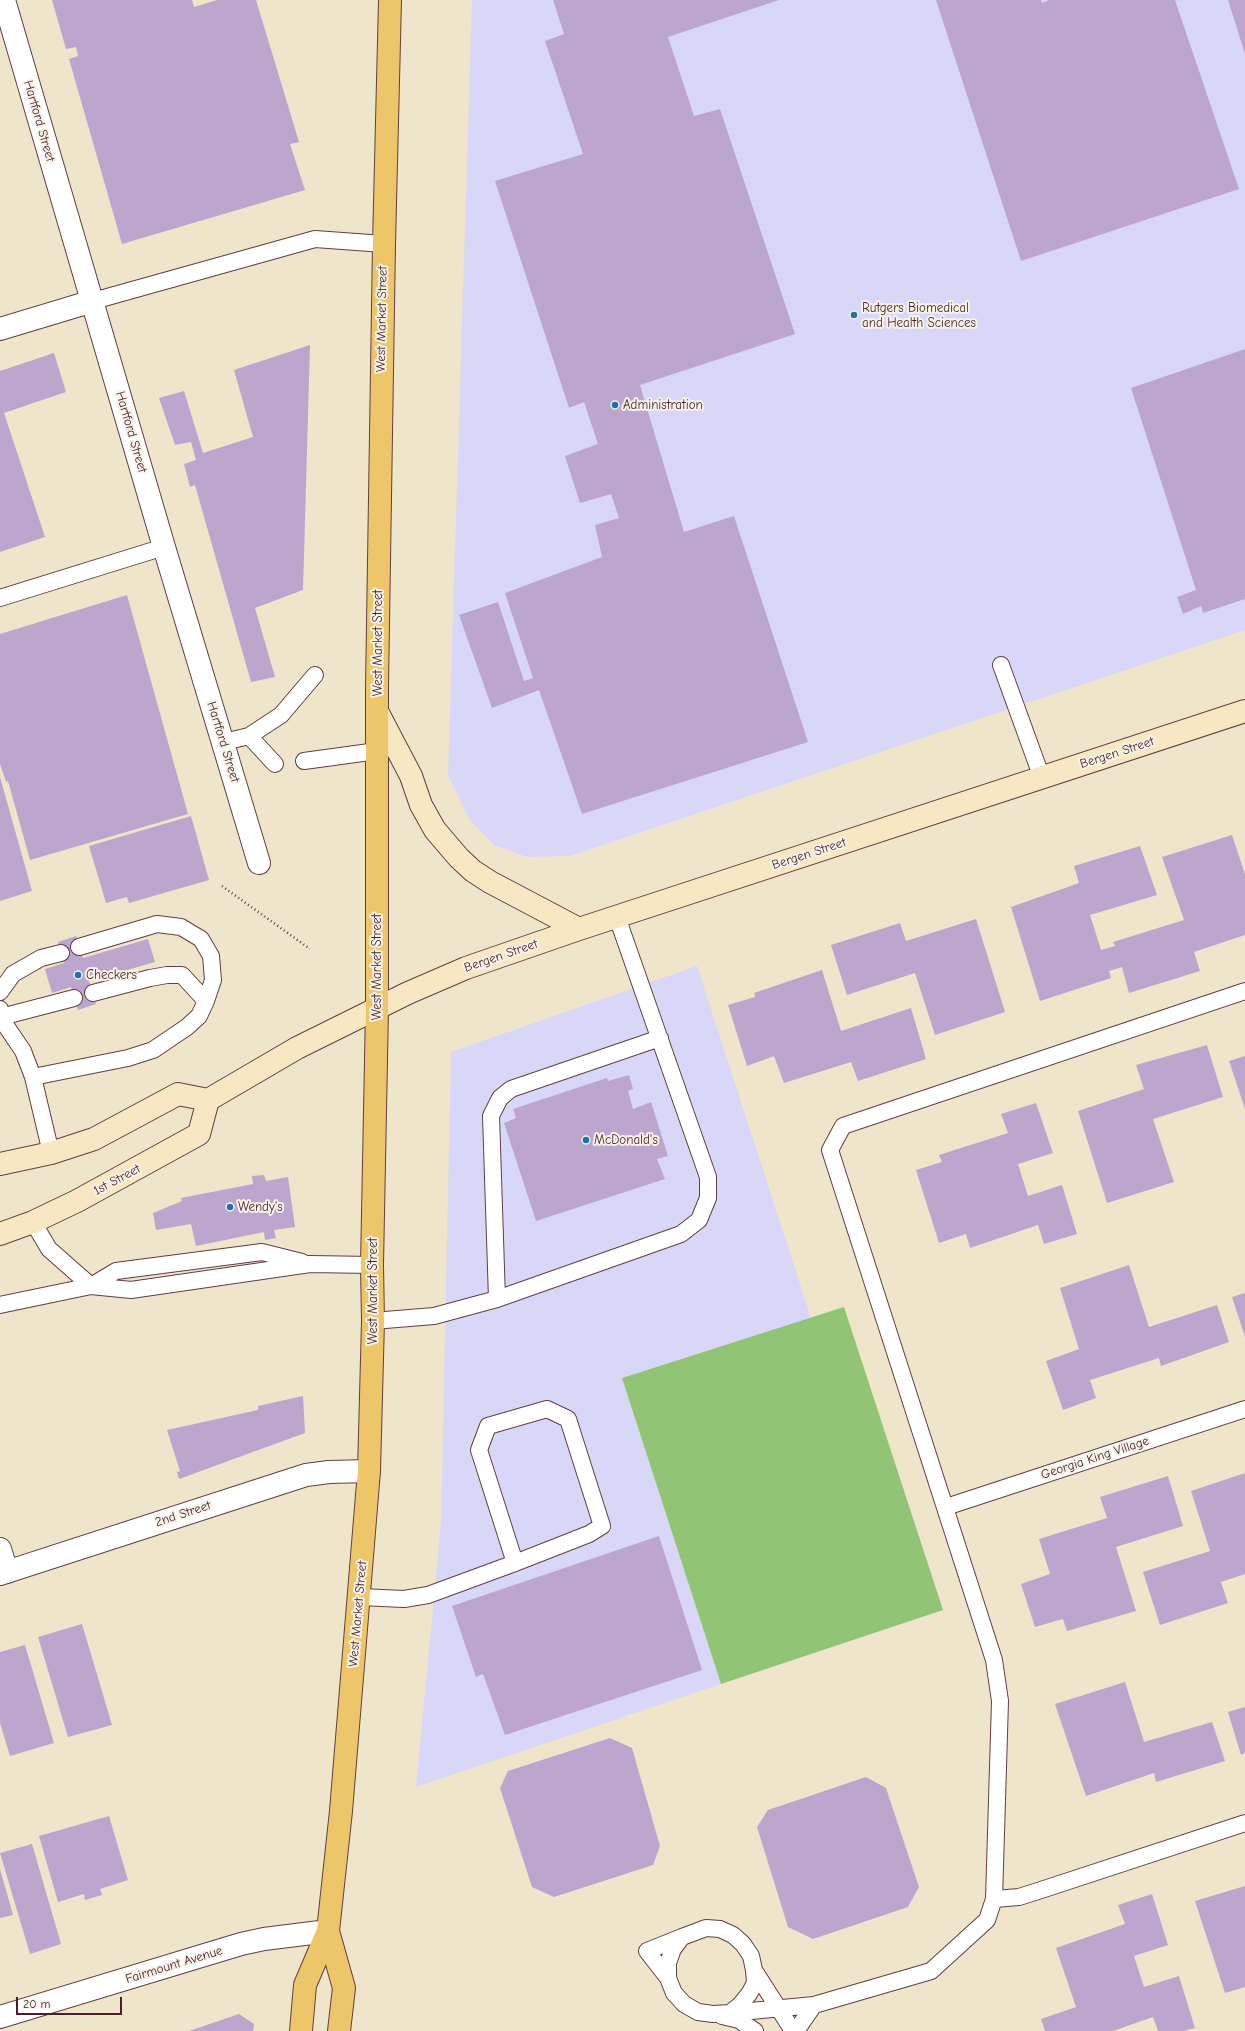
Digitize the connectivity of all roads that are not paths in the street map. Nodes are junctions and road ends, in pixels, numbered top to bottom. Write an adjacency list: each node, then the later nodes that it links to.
1 (4, 0): 3 (street, Hartford Street)
2 (390, 0): 4 (main road, West Market Street)
3 (6, 30): 5 (street, Hartford Street)
4 (384, 244): 5 (lane); 11 (main road, West Market Street)
5 (93, 301): 6 (street); 7 (street, Hartford Street)
6 (0, 329)
7 (164, 547): 8 (lane); 14 (street, Hartford Street)
8 (0, 598)
9 (1001, 665): 18 (lane)
10 (315, 675): 13 (lane)
11 (377, 710): 15 (main road, West Market Street); 21 (main road)
12 (1245, 711): 18 (main road, Bergen Street)
13 (250, 736): 14 (lane); 17 (lane)
14 (224, 742): 19 (street, Hartford Street)
15 (377, 751): 16 (lane); 29 (main road, West Market Street)
16 (304, 761)
17 (275, 764)
18 (1042, 778): 20 (main road, Bergen Street)
19 (259, 863)
20 (617, 917): 21 (main road, Bergen Street); 31 (lane)
21 (579, 929): 29 (main road, Bergen Street)
22 (80, 947): 28 (lane)
23 (61, 952): 25 (lane)
24 (1245, 991): 45 (lane)
25 (0, 992)
26 (93, 993): 28 (lane)
27 (74, 998): 30 (lane)
28 (206, 1001): 32 (lane)
29 (377, 1008): 33 (main road); 38 (main road, West Market Street)
30 (0, 1014): 32 (lane)
31 (660, 1038): 40 (lane); 40 (lane)
32 (33, 1077): 34 (lane)
33 (208, 1100): 34 (main road); 36 (main road, 1st Street)
34 (51, 1153): 35 (main road)
35 (0, 1164)
36 (34, 1222): 37 (main road, 1st Street); 39 (lane)
37 (0, 1234)
38 (372, 1265): 39 (lane); 42 (main road, West Market Street)
39 (91, 1286): 41 (lane)
40 (497, 1299): 42 (lane)
41 (0, 1305)
42 (373, 1321): 44 (main road, West Market Street)
43 (1245, 1408): 45 (lane, Georgia King Village)
44 (369, 1471): 48 (street, 2nd Street); 49 (main road, West Market Street)
45 (946, 1508): 51 (lane)
46 (0, 1549): 48 (street)
47 (515, 1563): 47 (lane); 49 (lane)
48 (3, 1573)
49 (360, 1597): 52 (main road, West Market Street)
50 (1245, 1823): 51 (lane)
51 (994, 1899): 56 (lane)
52 (328, 1931): 60 (street, Fairmount Avenue); 62 (main road, West Market Street); 63 (main road, West Market Street)
53 (682, 1937): 54 (lane); 55 (lane); 55 (lane)
54 (754, 1970): 57 (lane); 58 (lane)
55 (668, 1978): 59 (lane)
56 (814, 2005): 57 (lane); 61 (lane)
57 (777, 2008): 58 (lane); 61 (lane)
58 (730, 2013): 59 (lane)
59 (713, 2014): 64 (lane)
60 (0, 2017)
61 (788, 2029)
62 (300, 2031)
63 (339, 2031)
64 (755, 2031)

